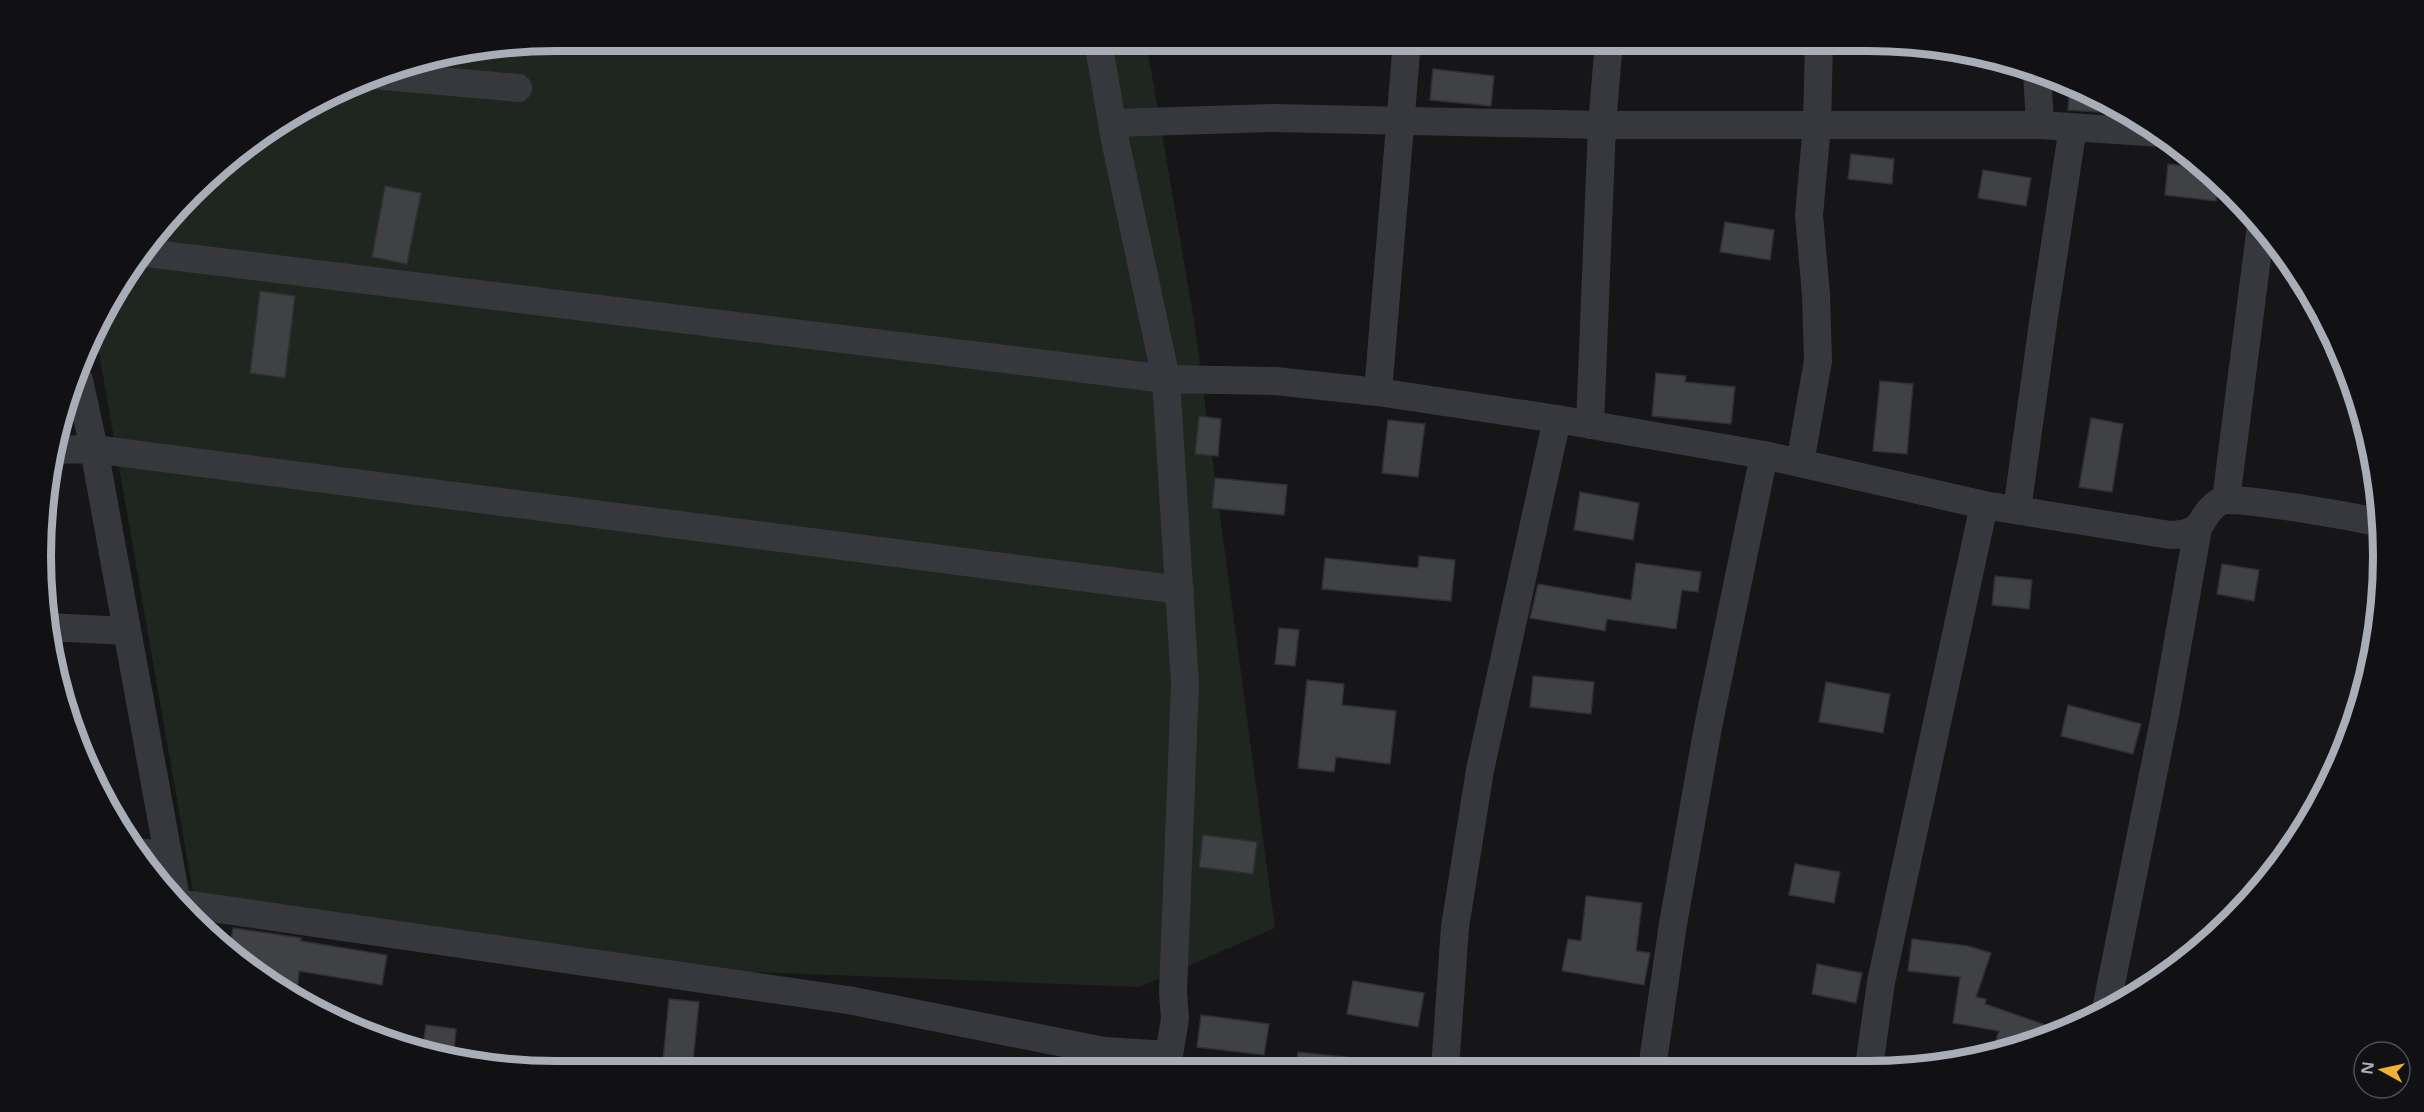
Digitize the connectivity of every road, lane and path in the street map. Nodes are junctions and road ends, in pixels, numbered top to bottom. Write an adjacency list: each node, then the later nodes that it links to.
1 (1100, 51): 9 (street)
2 (1406, 51): 8 (street)
3 (1608, 51): 10 (street)
4 (1819, 51): 11 (street)
5 (397, 77): 7 (street)
6 (2038, 81): 12 (street)
7 (518, 88)
8 (1401, 119): 9 (street); 10 (street); 19 (street)
9 (1112, 123): 17 (street)
10 (1602, 125): 11 (street); 21 (street)
11 (1817, 125): 12 (street); 25 (street)
12 (2040, 125): 13 (street)
13 (2073, 127): 14 (street); 28 (street)
14 (2143, 133)
15 (2260, 237): 26 (street)
16 (152, 254): 17 (street)
17 (1166, 379): 19 (street); 31 (street)
18 (81, 387): 22 (street)
19 (1378, 392): 20 (street)
20 (1557, 419): 21 (street); 40 (street)
21 (1590, 425): 24 (street)
22 (94, 449): 23 (street); 31 (street); 33 (street)
23 (63, 450)
24 (1764, 455): 25 (street); 41 (street)
25 (1800, 463): 27 (street)
26 (2226, 500): 29 (street); 30 (street)
27 (1984, 505): 28 (street); 42 (street)
28 (2017, 510): 30 (street)
29 (2372, 521)
30 (2198, 528): 37 (street)
31 (1180, 590): 39 (street)
32 (56, 627): 33 (street)
33 (127, 631): 34 (street)
34 (155, 854): 35 (street)
35 (168, 879)
36 (191, 905): 38 (street)
37 (2108, 1000)
38 (1163, 1061)
39 (1169, 1061)
40 (1446, 1061)
41 (1653, 1061)
42 (1870, 1061)

